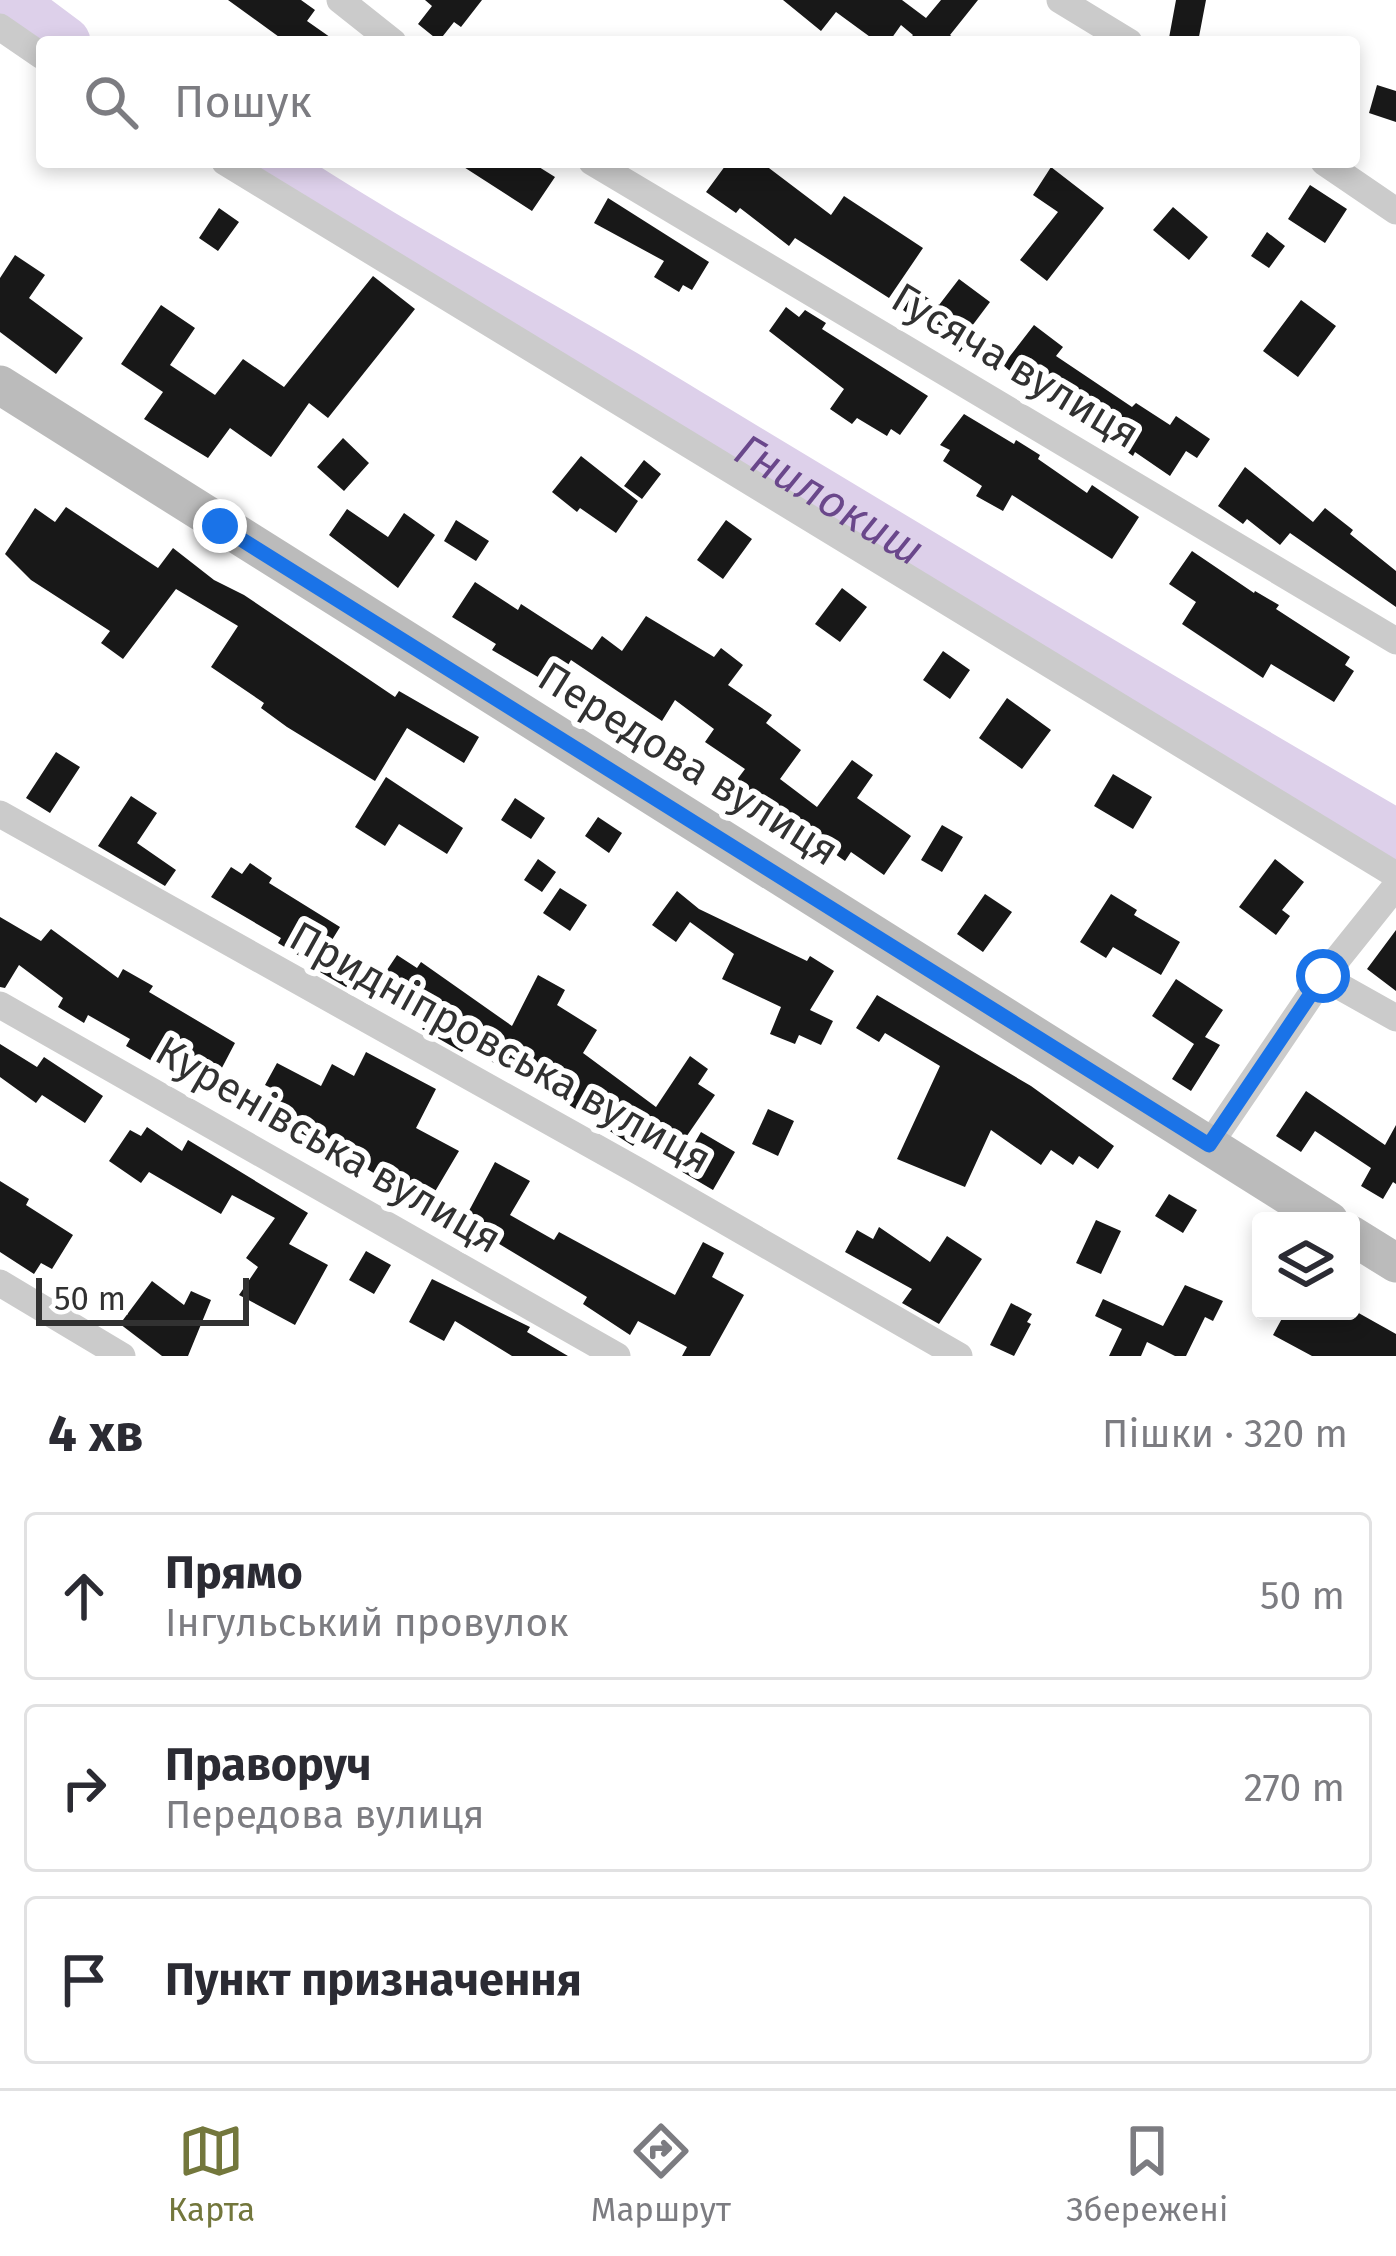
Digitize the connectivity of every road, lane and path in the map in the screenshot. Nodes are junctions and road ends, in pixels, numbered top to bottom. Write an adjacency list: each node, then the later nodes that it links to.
1 (340, 0): 4 (street)
2 (1060, 0): 5 (street)
3 (0, 27): 6 (street)
4 (385, 36)
5 (1119, 36)
6 (36, 52)
7 (235, 168): 14 (street)
8 (602, 168): 12 (street, Гусяча вулиця)
9 (1333, 168): 10 (street)
10 (1396, 211)
11 (0, 385): 19 (main road, Передова вулиця)
12 (1396, 641)
13 (0, 814): 26 (street, Придніпровська вулиця)
14 (1396, 875)
15 (1396, 886): 16 (street)
16 (1323, 976): 18 (street); 19 (street)
17 (0, 1004): 25 (street, Куренівська вулиця)
18 (1396, 1018)
19 (1209, 1145): 20 (main road, Передова вулиця)
20 (1315, 1212)
21 (1360, 1241): 22 (main road)
22 (1396, 1263)
23 (0, 1283): 24 (street)
24 (122, 1356)
25 (617, 1356)
26 (959, 1356)

